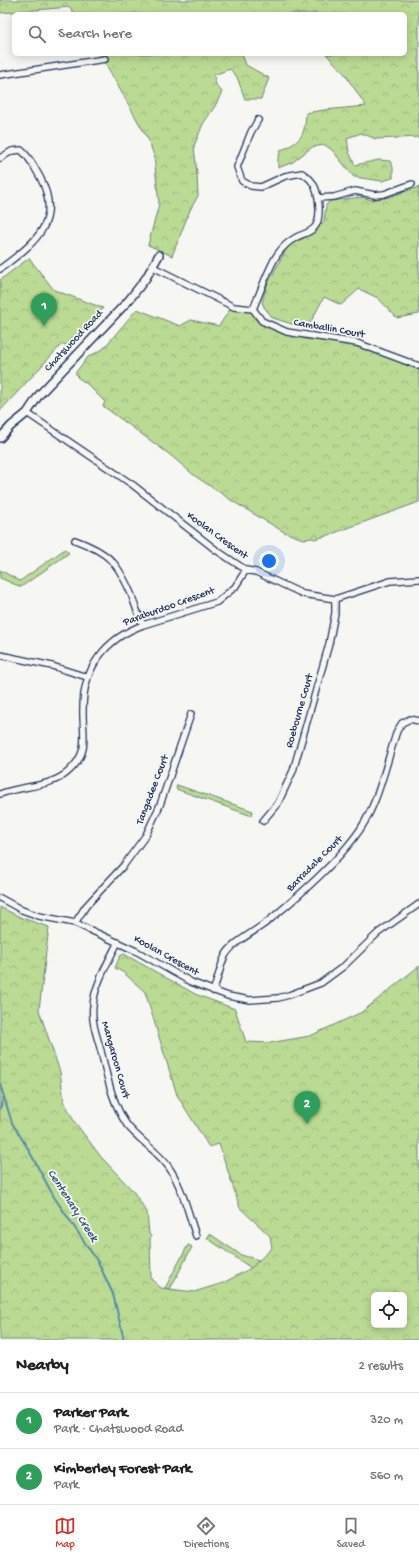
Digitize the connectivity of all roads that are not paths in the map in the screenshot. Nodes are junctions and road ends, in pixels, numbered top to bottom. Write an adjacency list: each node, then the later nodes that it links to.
1 (105, 59): 2 (street)
2 (0, 75)
3 (258, 120): 6 (street)
4 (0, 158): 9 (street)
5 (412, 184): 6 (street)
6 (318, 198): 10 (street)
7 (159, 255): 8 (street, Chatswood Road)
8 (153, 267): 10 (street); 12 (street, Chatswood Road)
9 (0, 269)
10 (253, 309): 11 (street, Camballin Court)
11 (419, 366)
12 (27, 414): 13 (street, Chatswood Road); 15 (street, Koolan Crescent)
13 (0, 438)
14 (75, 540): 18 (street)
15 (246, 570): 17 (street, Koolan Crescent); 18 (street, Paraburdoo Crescent)
16 (419, 579): 17 (street, Koolan Crescent)
17 (335, 599): 24 (street, Roebourne Court)
18 (142, 625): 20 (street, Paraburdoo Crescent)
19 (0, 655): 20 (street)
20 (87, 677): 23 (street, Paraburdoo Crescent)
21 (191, 714): 27 (street, Tangadee Court)
22 (419, 721): 29 (street, Barradale Court)
23 (0, 794)
24 (263, 821)
25 (0, 898): 27 (street, Koolan Crescent)
26 (419, 904): 29 (street, Koolan Crescent)
27 (75, 922): 28 (street, Koolan Crescent)
28 (118, 942): 29 (street, Koolan Crescent); 30 (street, Mangaroon Court)
29 (214, 990)
30 (196, 1236)

